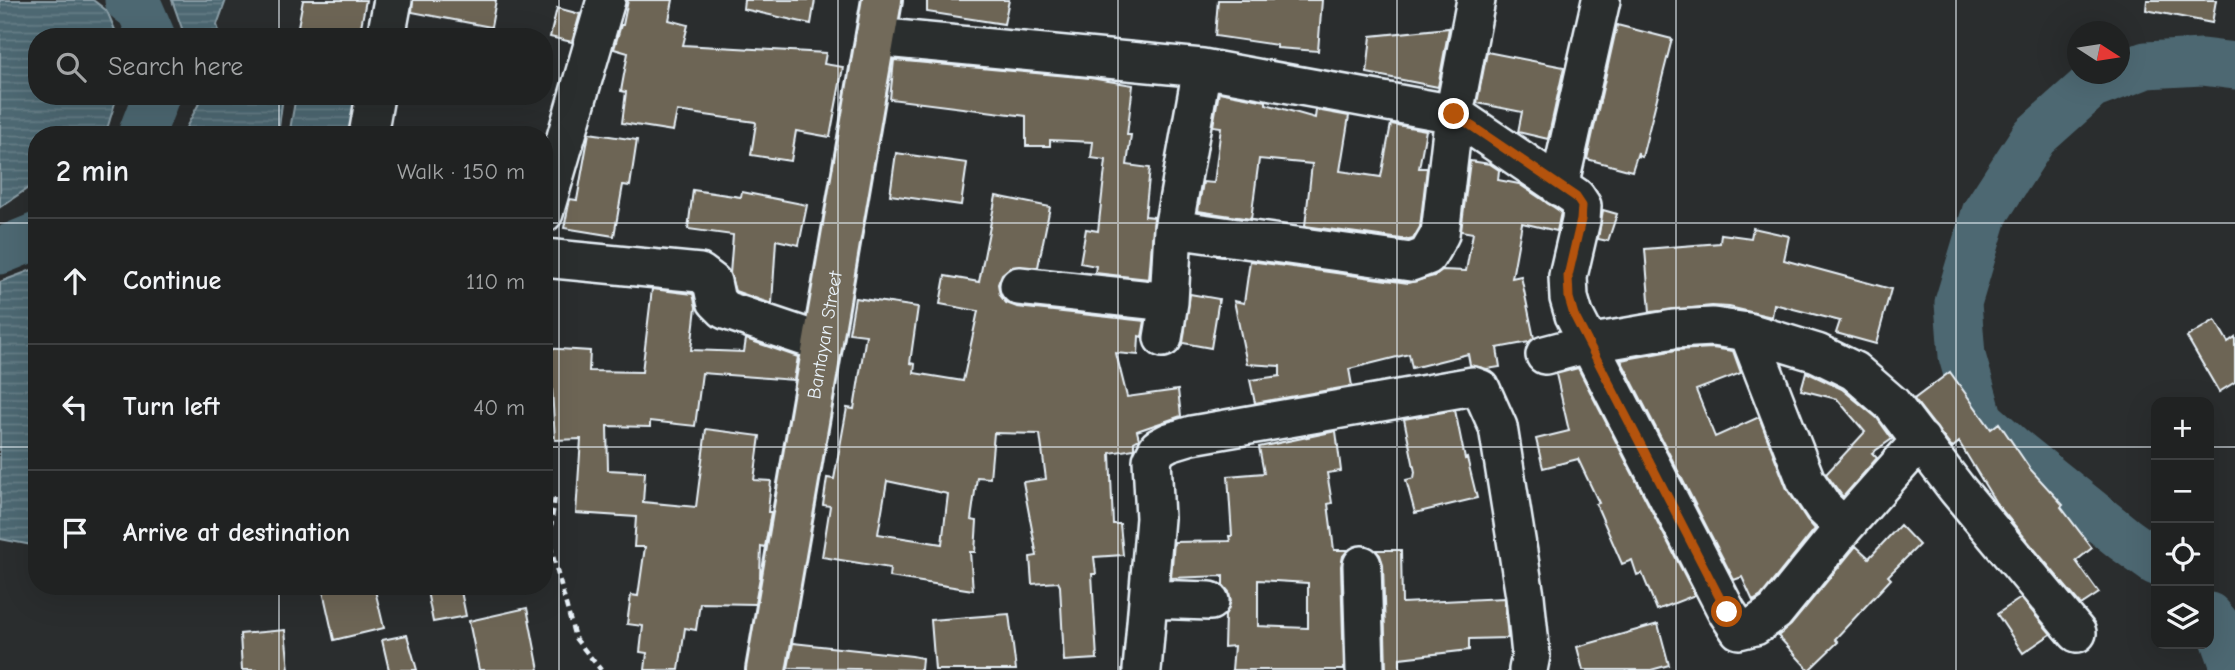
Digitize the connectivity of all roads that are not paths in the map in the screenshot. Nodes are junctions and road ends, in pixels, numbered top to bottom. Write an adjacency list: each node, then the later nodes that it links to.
1 (393, 0): 6 (street)
2 (606, 0): 12 (street)
3 (882, 0): 7 (main road, Bantayan Street)
4 (1476, 0): 10 (street)
5 (1601, 0): 13 (street)
6 (388, 28)
7 (875, 37): 8 (street); 20 (main road, Bantayan Street)
8 (1202, 68): 10 (street); 14 (street)
9 (373, 105): 11 (street)
10 (1454, 114): 13 (street); 14 (street)
11 (370, 126)
12 (553, 182)
13 (1559, 187): 21 (street)
14 (1173, 229): 17 (street)
15 (553, 259): 20 (street)
16 (1018, 286): 17 (street)
17 (1169, 302): 19 (street)
18 (1748, 332): 21 (street); 23 (street); 24 (street)
19 (1163, 338)
20 (822, 344): 29 (main road, Bantayan Street)
21 (1587, 344): 22 (street); 24 (street)
22 (1545, 355)
23 (1921, 440): 24 (street); 28 (street)
24 (1844, 527)
25 (1362, 565): 31 (street)
26 (1149, 599): 27 (street); 30 (street); 32 (street)
27 (1210, 601)
28 (2077, 633)
29 (766, 670)
30 (1142, 670)
31 (1365, 670)
32 (1528, 670)

